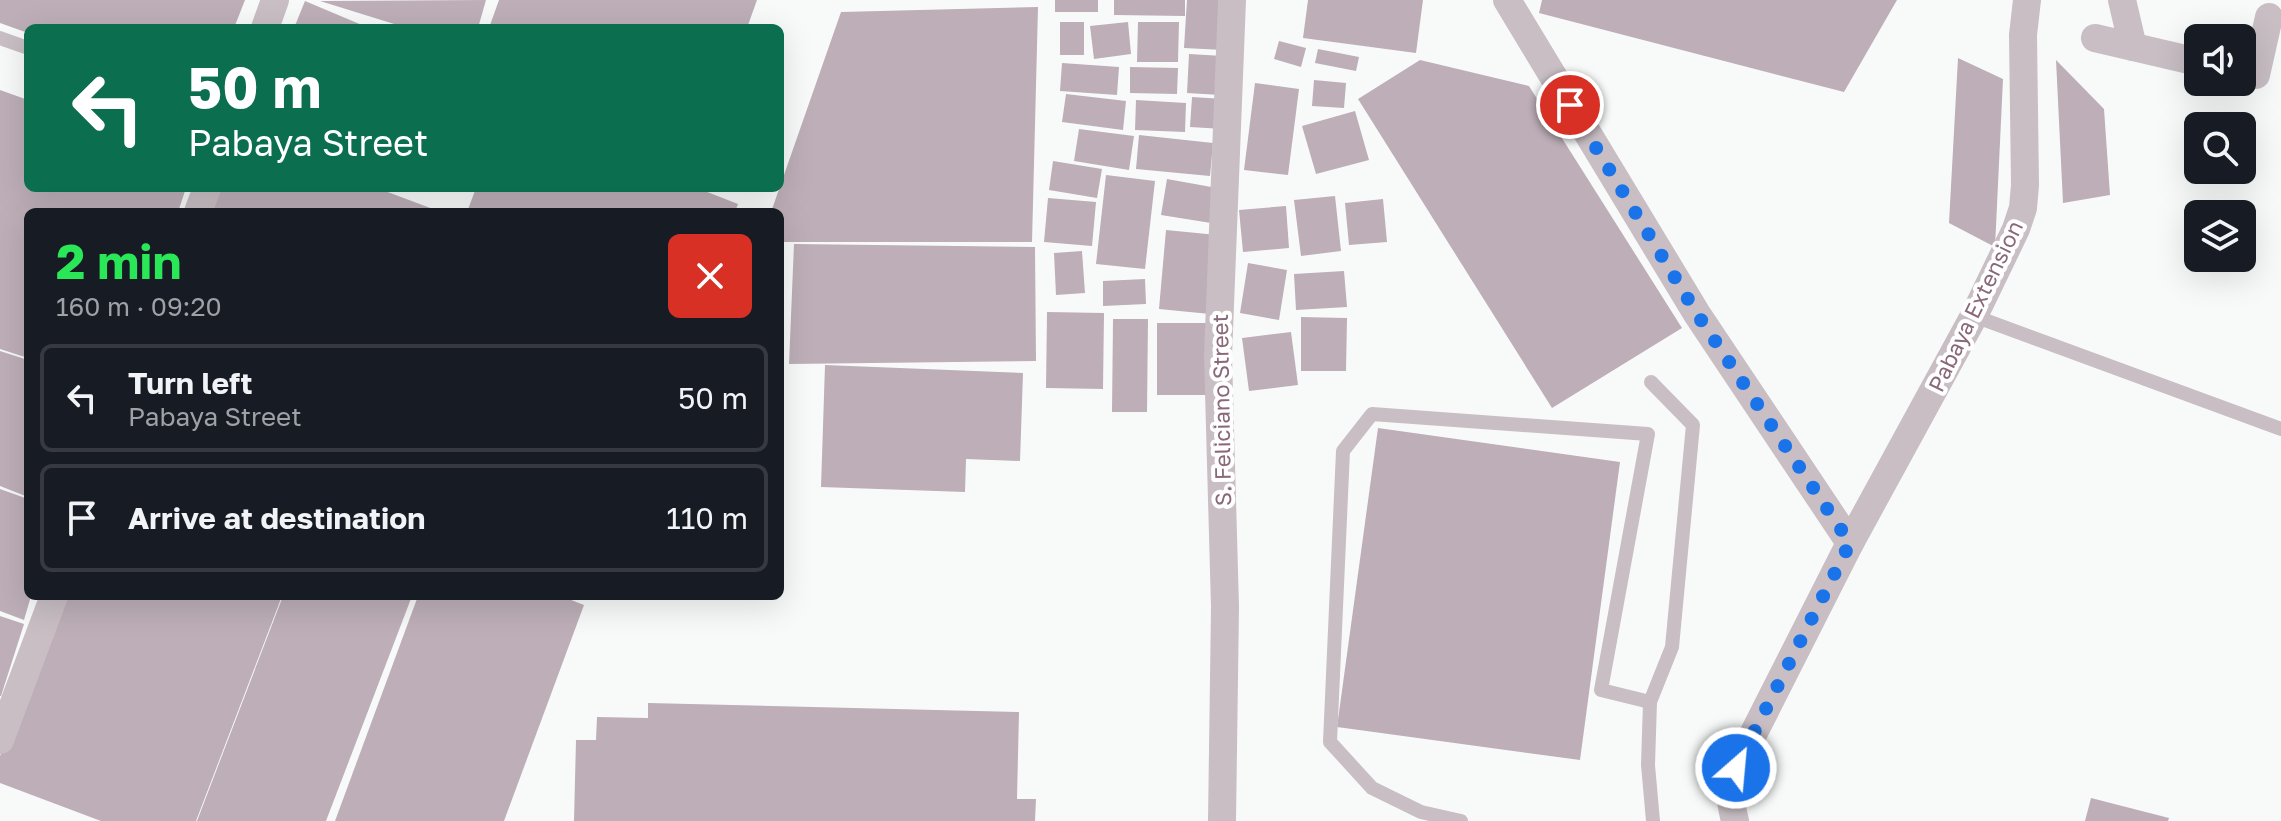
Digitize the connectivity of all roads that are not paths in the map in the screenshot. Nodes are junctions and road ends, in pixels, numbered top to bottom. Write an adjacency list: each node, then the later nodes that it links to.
1 (275, 0): 7 (street)
2 (1232, 0): 21 (street, S. Feliciano Street)
3 (1507, 0): 17 (street)
4 (2027, 0): 14 (street, Pabaya Extension)
5 (2122, 0): 11 (street)
6 (2269, 17): 13 (street)
7 (266, 24)
8 (0, 38): 10 (lane)
9 (2095, 38): 11 (street)
10 (24, 47)
11 (2133, 47): 12 (street)
12 (2184, 59)
13 (2260, 75)
14 (1974, 316): 16 (lane); 17 (street, Pabaya Extension)
15 (1651, 382): 19 (lane)
16 (2281, 429)
17 (1850, 543): 24 (street, Pabaya Extension)
18 (52, 600): 20 (street)
19 (1650, 702): 22 (lane); 23 (lane)
20 (0, 740)
21 (1222, 821)
22 (1461, 821)
23 (1653, 821)
24 (1735, 821)

